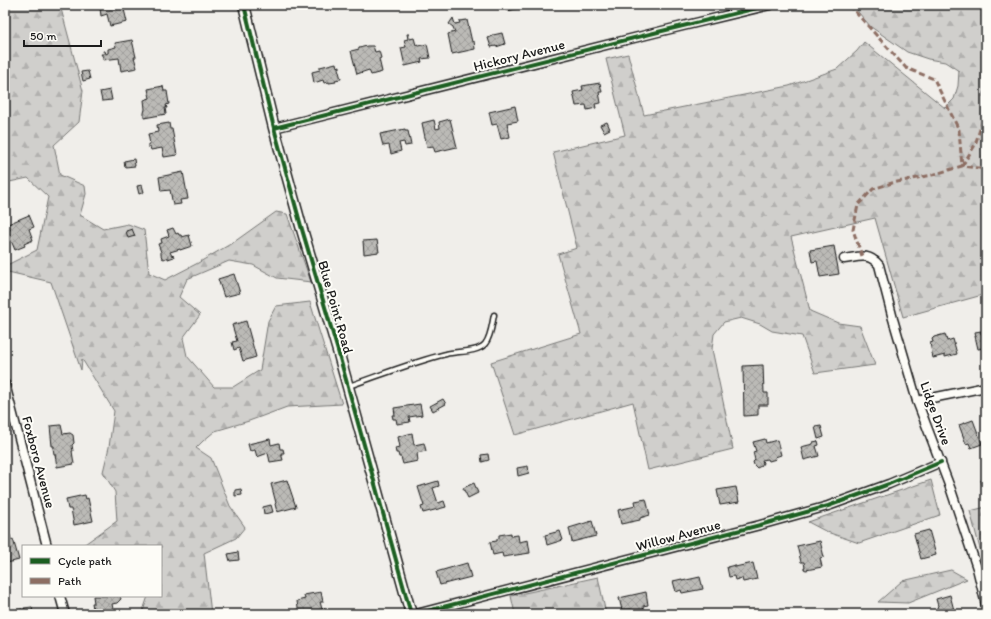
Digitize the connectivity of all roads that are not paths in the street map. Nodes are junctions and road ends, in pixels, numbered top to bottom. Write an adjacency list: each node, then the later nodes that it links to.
1 (244, 5): 3 (street, Blue Point Road)
2 (770, 5): 3 (street, Hickory Avenue)
3 (274, 128): 7 (street, Blue Point Road)
4 (844, 259): 9 (street, Lidge Drive)
5 (494, 315): 7 (lane)
6 (5, 384): 11 (street, Foxboro Avenue)
7 (348, 386): 15 (street, Blue Point Road)
8 (986, 387): 9 (street)
9 (917, 401): 10 (street, Lidge Drive)
10 (940, 462): 13 (street, Lidge Drive); 16 (street, Willow Avenue)
11 (47, 545)
12 (60, 597): 14 (street)
13 (986, 604)
14 (65, 614)
15 (411, 614)
16 (416, 614)

